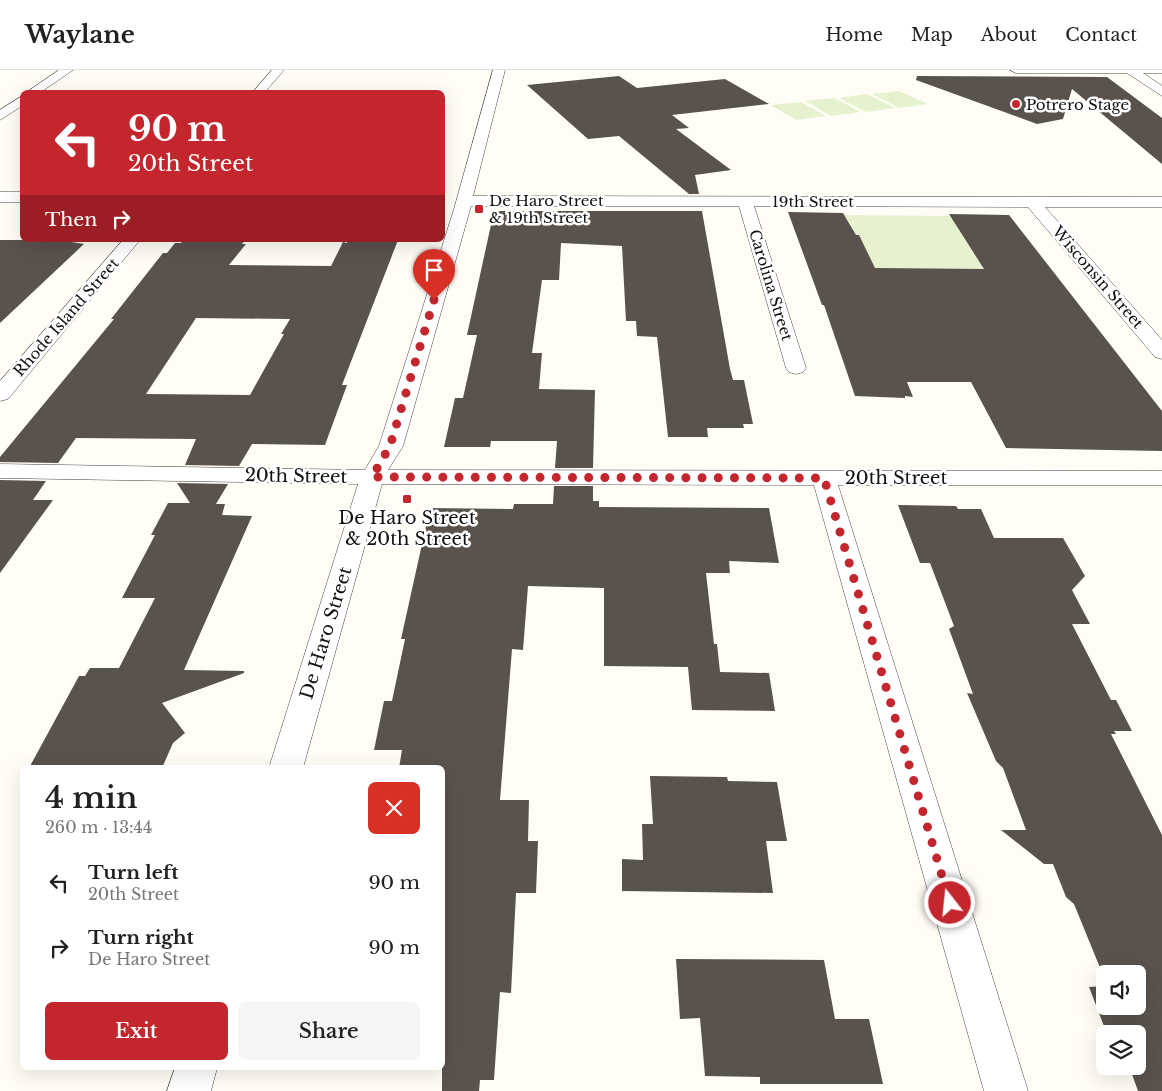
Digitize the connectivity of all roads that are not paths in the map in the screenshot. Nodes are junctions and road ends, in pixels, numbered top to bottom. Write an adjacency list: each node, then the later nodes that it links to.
1 (67, 70): 7 (street)
2 (278, 70): 8 (street)
3 (499, 70): 14 (street, De Haro Street)
4 (1016, 70): 5 (street)
5 (1130, 70): 6 (street); 9 (street)
6 (1162, 70)
7 (36, 90)
8 (261, 90)
9 (1162, 92)
10 (20, 101): 11 (street)
11 (0, 116)
12 (0, 197): 13 (street)
13 (20, 197)
14 (464, 201): 15 (street, 19th Street); 23 (street, De Haro Street)
15 (745, 201): 16 (street, 19th Street); 20 (street, Carolina Street)
16 (1033, 202): 17 (street, 19th Street); 19 (street, Wisconsin Street)
17 (1162, 202)
18 (130, 242): 21 (street, Rhode Island Street)
19 (1162, 353)
20 (796, 368)
21 (0, 394)
22 (0, 471): 23 (street, 20th Street)
23 (372, 477): 24 (street, 20th Street); 26 (street, De Haro Street)
24 (824, 478): 25 (street, 20th Street); 29 (street)
25 (1162, 478)
26 (287, 765)
27 (195, 1070): 28 (street)
28 (189, 1091)
29 (1006, 1091)

